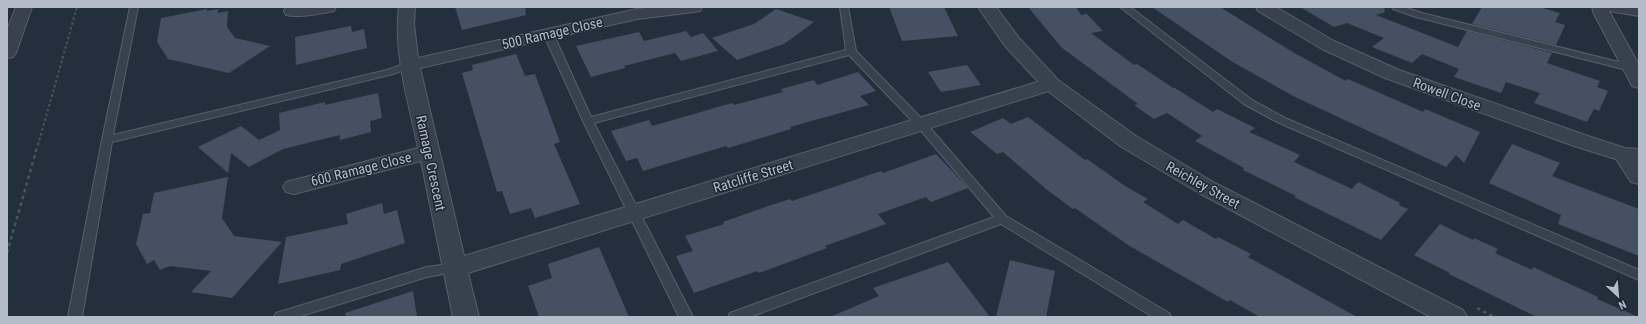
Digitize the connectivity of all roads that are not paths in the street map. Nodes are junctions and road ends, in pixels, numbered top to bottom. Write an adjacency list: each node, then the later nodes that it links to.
1 (24, 7): 17 (street)
2 (134, 7): 23 (lane)
3 (328, 7): 13 (street)
4 (407, 7): 18 (street, Ramage Crescent)
5 (694, 7): 15 (street, 500 Ramage Close)
6 (844, 7): 16 (lane)
7 (987, 7): 20 (street, Reichley Street)
8 (1124, 7): 31 (lane)
9 (1264, 7): 25 (street, Rowell Close)
10 (1396, 7): 19 (lane)
11 (1600, 7): 19 (street)
12 (1614, 7): 14 (street)
13 (292, 11)
14 (1639, 11)
15 (548, 33): 18 (street, 500 Ramage Close); 21 (lane)
16 (851, 52): 21 (lane); 22 (lane)
17 (7, 53)
18 (410, 65): 23 (lane); 24 (street, Ramage Crescent)
19 (1636, 73)
20 (1051, 84): 22 (street, Ratcliffe Street); 38 (street, Reichley Street)
21 (588, 121): 28 (lane)
22 (921, 124): 28 (street, Ratcliffe Street); 29 (lane)
23 (107, 140): 32 (lane)
24 (429, 152): 27 (street, 600 Ramage Close); 30 (street, Ramage Crescent)
25 (1631, 155): 26 (street)
26 (1639, 177)
27 (294, 187)
28 (635, 212): 30 (street, Ratcliffe Street); 35 (lane)
29 (1002, 219): 36 (lane); 37 (lane)
30 (455, 268): 33 (lane); 34 (street, Ramage Crescent)
31 (1639, 275)
32 (76, 317)
33 (281, 317)
34 (466, 317)
35 (686, 317)
36 (736, 317)
37 (1164, 317)
38 (1454, 317)

